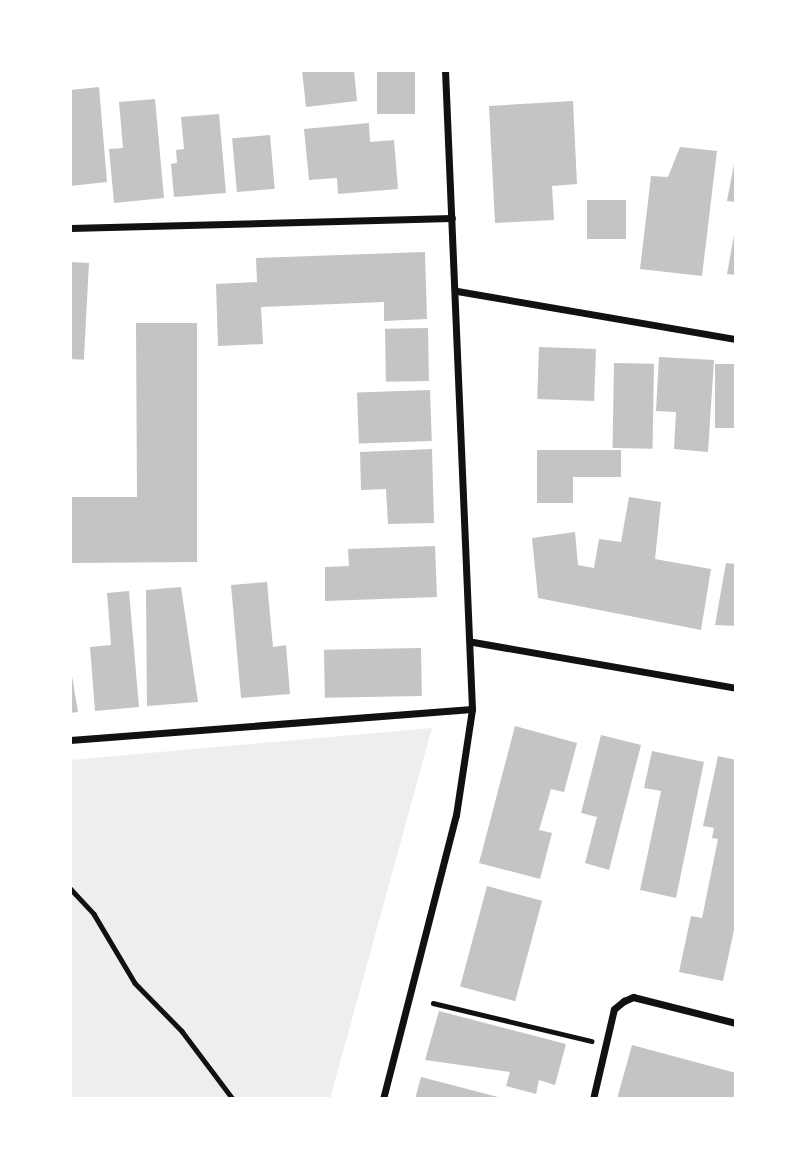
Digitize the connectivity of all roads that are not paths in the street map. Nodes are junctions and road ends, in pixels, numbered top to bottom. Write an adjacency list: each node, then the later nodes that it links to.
1 (445, 70): 2 (street)
2 (452, 218): 3 (street); 4 (street)
3 (70, 228)
4 (457, 291): 5 (street); 6 (street)
5 (736, 338)
6 (473, 642): 7 (street); 8 (street)
7 (736, 688)
8 (472, 709): 9 (street); 11 (street)
9 (70, 740)
10 (736, 1023): 12 (street)
11 (383, 1099)
12 (593, 1099)

